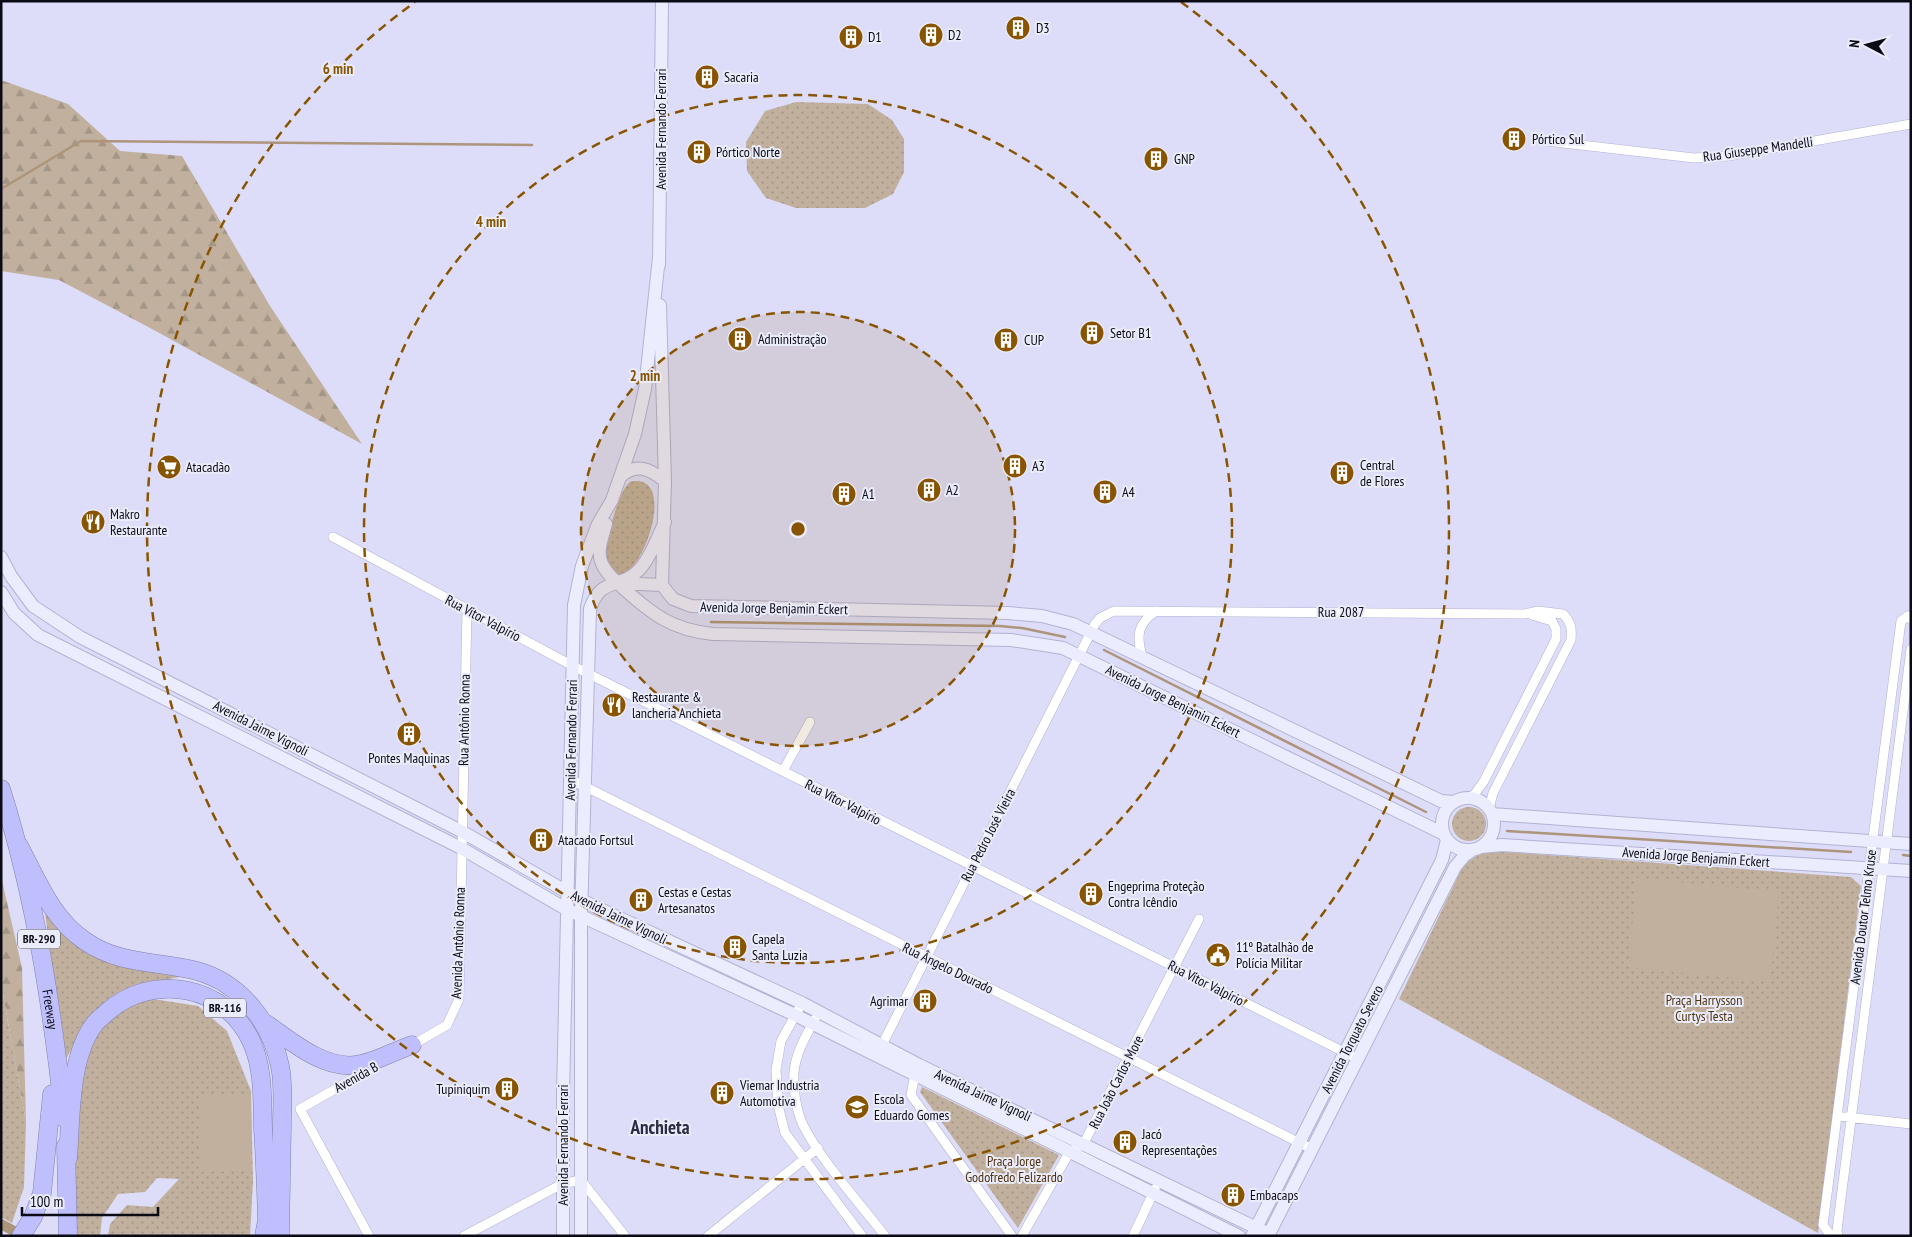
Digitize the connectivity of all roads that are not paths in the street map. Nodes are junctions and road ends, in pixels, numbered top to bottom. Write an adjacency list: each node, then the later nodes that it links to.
1 (662, 1): 4 (street, Avenida Fernando Ferrari)
2 (1911, 124): 3 (street, Rua Giuseppe Mandelli)
3 (1546, 141)
4 (659, 257): 5 (street, Avenida Fernando Ferrari); 6 (street, Avenida Fernando Ferrari)
5 (620, 477): 6 (street); 7 (street, Avenida Fernando Ferrari)
6 (665, 481): 8 (street, Avenida Fernando Ferrari)
7 (612, 500): 11 (street, Avenida Jorge Benjamin Eckert); 22 (street, Avenida Fernando Ferrari)
8 (665, 522): 11 (street, Avenida Fernando Ferrari); 12 (street, Avenida Fernando Ferrari)
9 (333, 537): 14 (street, Rua Vítor Valpírio)
10 (1, 557): 23 (street, Avenida Jaime Vignoli)
11 (617, 583): 12 (street); 20 (street, Avenida Jorge Benjamin Eckert); 24 (street, Avenida Fernando Ferrari)
12 (662, 585): 18 (street, Avenida Jorge Benjamin Eckert)
13 (1, 592): 25 (street, Avenida Jaime Vignoli)
14 (467, 609): 22 (street, Rua Vítor Valpírio); 34 (street, Rua Antônio Ronna)
15 (1157, 611): 16 (street, Rua 2087); 18 (street, Rua 2087); 21 (street)
16 (1524, 614): 31 (street); 33 (street, Rua 2087)
17 (1911, 619): 36 (street, Avenida Doutor Telmo Kruse)
18 (1093, 628): 20 (street, Rua Pedro José Vieira); 21 (street, Avenida Jorge Benjamin Eckert)
19 (1911, 649): 37 (street, Avenida Doutor Telmo Kruse)
20 (1079, 655): 35 (street, Avenida Jorge Benjamin Eckert); 42 (street, Rua Pedro José Vieira)
21 (1142, 656): 31 (street, Avenida Jorge Benjamin Eckert)
22 (573, 666): 24 (street, Rua Vítor Valpírio); 28 (street, Avenida Fernando Ferrari)
23 (153, 673): 25 (street); 34 (street, Avenida Jaime Vignoli)
24 (588, 673): 27 (street, Rua Vítor Valpírio); 29 (street, Avenida Fernando Ferrari)
25 (144, 689): 40 (street, Avenida Jaime Vignoli)
26 (810, 722): 27 (street)
27 (783, 771): 42 (street, Rua Vítor Valpírio)
28 (570, 780): 29 (street, Rua Ângelo Dourado); 32 (street, Avenida Fernando Ferrari)
29 (584, 786): 32 (street); 47 (street, Avenida Fernando Ferrari); 51 (street, Rua Ângelo Dourado)
30 (1, 789): 39 (highway, Freeway / BR-290)
31 (1459, 800): 33 (street); 35 (street)
32 (569, 812): 46 (street, Avenida Fernando Ferrari)
33 (1491, 812): 36 (street, Avenida Jorge Benjamin Eckert); 41 (street)
34 (461, 831): 40 (street, Rua Antônio Ronna); 46 (street, Avenida Jaime Vignoli)
35 (1445, 837): 41 (street); 61 (street, Avenida Torquato Severo)
36 (1872, 841): 37 (street, Avenida Jorge Benjamin Eckert); 43 (street, Avenida Doutor Telmo Kruse)
37 (1886, 842): 38 (street, Avenida Jorge Benjamin Eckert); 44 (street, Avenida Doutor Telmo Kruse)
38 (1911, 844)
39 (19, 846): 56 (highway); 58 (highway, Freeway / BR-290)
40 (461, 848): 48 (street, Avenida Jaime Vignoli); 59 (street, Avenida Antônio Ronna)
41 (1477, 849): 43 (street, Avenida Jorge Benjamin Eckert); 63 (street, Avenida Torquato Severo)
42 (972, 866): 51 (street, Rua Pedro José Vieira); 52 (street, Rua Vítor Valpírio)
43 (1869, 868): 44 (street, Avenida Jorge Benjamin Eckert); 67 (street, Avenida Doutor Telmo Kruse)
44 (1883, 869): 45 (street, Avenida Jorge Benjamin Eckert); 68 (street, Avenida Doutor Telmo Kruse)
45 (1911, 871)
46 (567, 892): 47 (street, Avenida Jaime Vignoli); 48 (street, Avenida Fernando Ferrari)
47 (581, 900): 49 (street, Avenida Fernando Ferrari); 53 (street, Avenida Jaime Vignoli)
48 (566, 909): 49 (street, Avenida Jaime Vignoli); 65 (street, Avenida Fernando Ferrari)
49 (581, 916): 55 (street, Avenida Jaime Vignoli); 66 (street, Avenida Fernando Ferrari)
50 (1199, 919): 52 (street, Rua João Carlos More)
51 (926, 957): 60 (street, Rua Pedro José Vieira); 62 (street, Rua Ângelo Dourado)
52 (1174, 967): 61 (street, Rua Vítor Valpírio); 62 (street, Rua João Carlos More)
53 (802, 1002): 54 (street, Avenida Jaime Vignoli); 55 (street)
54 (818, 1012): 57 (street); 60 (street, Avenida Jaime Vignoli)
55 (795, 1015): 57 (street, Avenida Jaime Vignoli); 76 (street)
56 (266, 1024): 59 (highway); 86 (highway)
57 (812, 1024): 64 (street, Avenida Jaime Vignoli); 72 (street)
58 (55, 1033): 75 (highway, Freeway / BR-290); 83 (highway)
59 (412, 1045): 87 (street, Avenida B)
60 (882, 1045): 64 (street, Avenida Jaime Vignoli)
61 (1345, 1053): 63 (street, Rua Vítor Valpírio); 71 (street, Avenida Torquato Severo)
62 (1129, 1058): 70 (street, Rua João Carlos More); 71 (street, Rua Ângelo Dourado)
63 (1358, 1059): 73 (street, Avenida Torquato Severo)
64 (916, 1070): 70 (street, Avenida Jaime Vignoli); 74 (street, Avenida Jaime Vignoli); 95 (street)
65 (563, 1094): 66 (street); 79 (street, Avenida Fernando Ferrari)
66 (581, 1094): 77 (street, Avenida Fernando Ferrari)
67 (1837, 1116): 68 (street); 99 (street, Avenida Doutor Telmo Kruse)
68 (1851, 1118): 69 (street); 100 (street, Avenida Doutor Telmo Kruse)
69 (1911, 1124)
70 (1084, 1143): 74 (street, Rua João Carlos More); 78 (street, Avenida Jaime Vignoli)
71 (1299, 1143): 73 (street, Rua Ângelo Dourado); 81 (street, Avenida Torquato Severo)
72 (818, 1148): 76 (street); 94 (street)
73 (1312, 1149): 82 (street, Avenida Torquato Severo)
74 (1069, 1153): 80 (street, Avenida Jaime Vignoli); 96 (street, Rua João Carlos More)
75 (68, 1158): 84 (highway, Freeway / BR-116); 85 (highway, BR-116)
76 (804, 1159): 92 (street); 93 (street)
77 (580, 1180): 79 (street); 90 (street, Avenida Fernando Ferrari); 91 (street)
78 (1160, 1180): 80 (street); 81 (street, Avenida Jaime Vignoli)
79 (562, 1184): 88 (street); 89 (street, Avenida Fernando Ferrari)
80 (1153, 1192): 97 (street); 98 (street, Avenida Jaime Vignoli)
81 (1254, 1232): 82 (street, Avenida Jaime Vignoli)
82 (1268, 1235)
83 (21, 1236)
84 (68, 1236)
85 (264, 1236)
86 (280, 1236)
87 (369, 1236)
88 (464, 1236)
89 (563, 1236)
90 (581, 1236)
91 (625, 1236)
92 (708, 1236)
93 (862, 1236)
94 (885, 1236)
95 (1012, 1236)
96 (1022, 1236)
97 (1133, 1236)
98 (1240, 1236)
99 (1831, 1236)
100 (1838, 1236)

